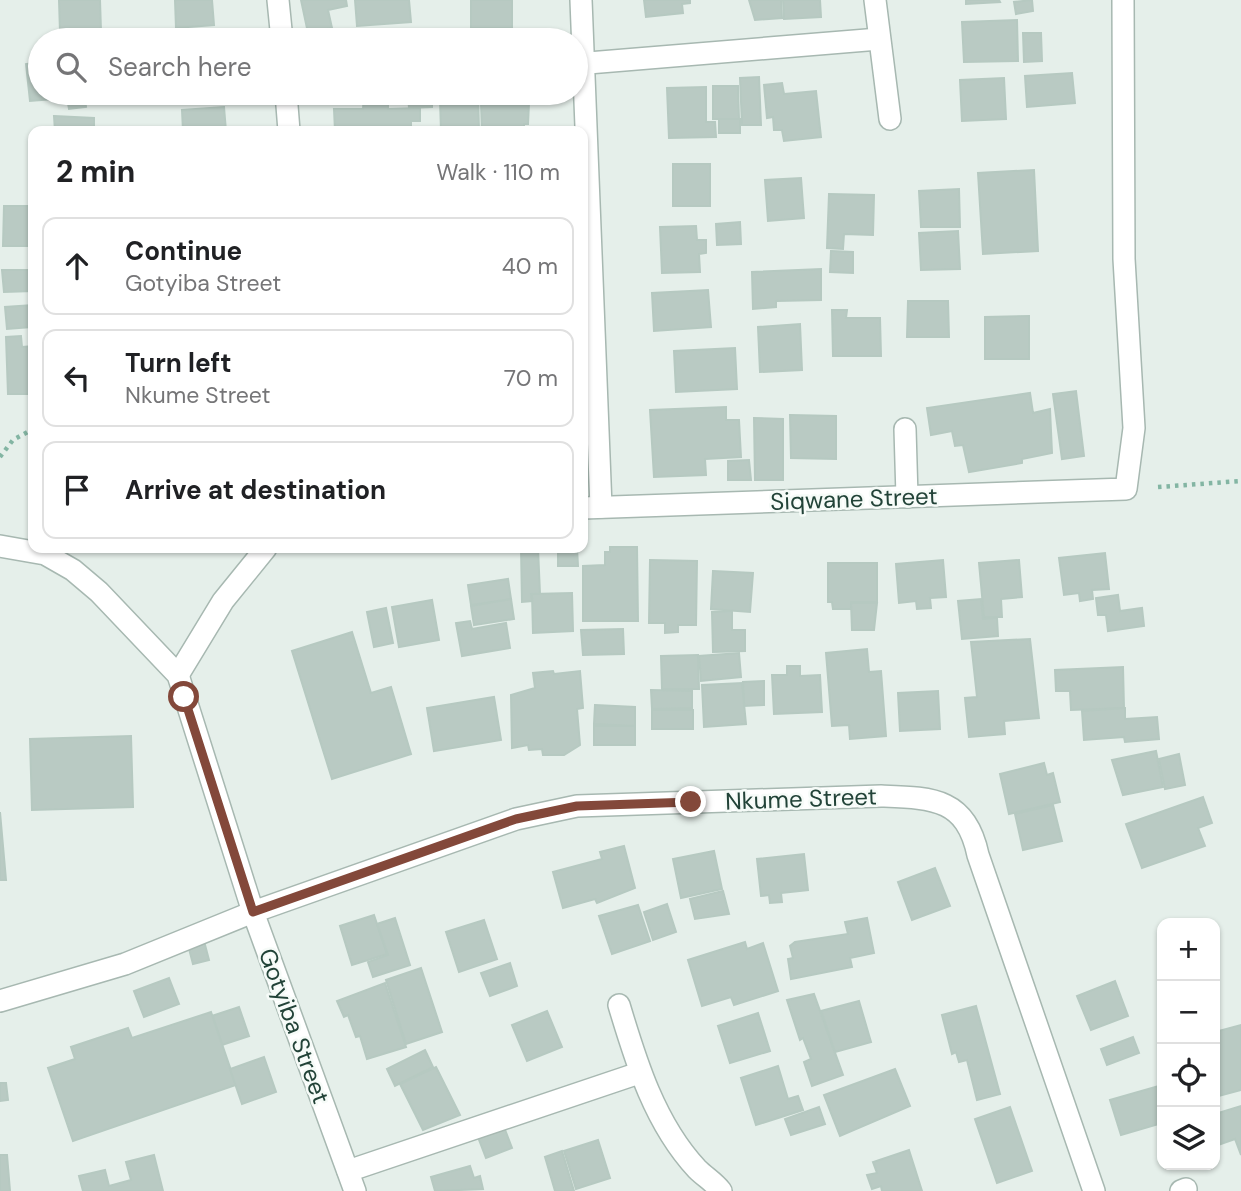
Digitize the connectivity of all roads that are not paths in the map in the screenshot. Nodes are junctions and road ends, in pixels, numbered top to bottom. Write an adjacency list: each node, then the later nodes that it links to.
1 (278, 0): 5 (street)
2 (581, 0): 6 (street)
3 (875, 0): 7 (street)
4 (1124, 0): 16 (street, Siqwane Street)
5 (281, 28)
6 (580, 28)
7 (879, 39): 8 (street); 11 (street)
8 (588, 63)
9 (287, 105): 12 (street)
10 (580, 105): 13 (street)
11 (890, 119)
12 (289, 126)
13 (581, 126)
14 (588, 371): 17 (street)
15 (905, 429): 16 (street)
16 (908, 497): 17 (street, Siqwane Street)
17 (592, 508)
18 (0, 546): 19 (street, Gotyiba Street)
19 (28, 551)
20 (39, 553): 22 (street, Gotyiba Street)
21 (261, 553): 22 (street)
22 (178, 675): 23 (street, Gotyiba Street)
23 (253, 912): 24 (street, Nkume Street); 27 (street, Gotyiba Street); 29 (street, Nkume Street)
24 (0, 1001)
25 (619, 1005): 26 (street)
26 (639, 1073): 27 (street); 28 (street)
27 (351, 1181)
28 (721, 1191)
29 (1094, 1191)

